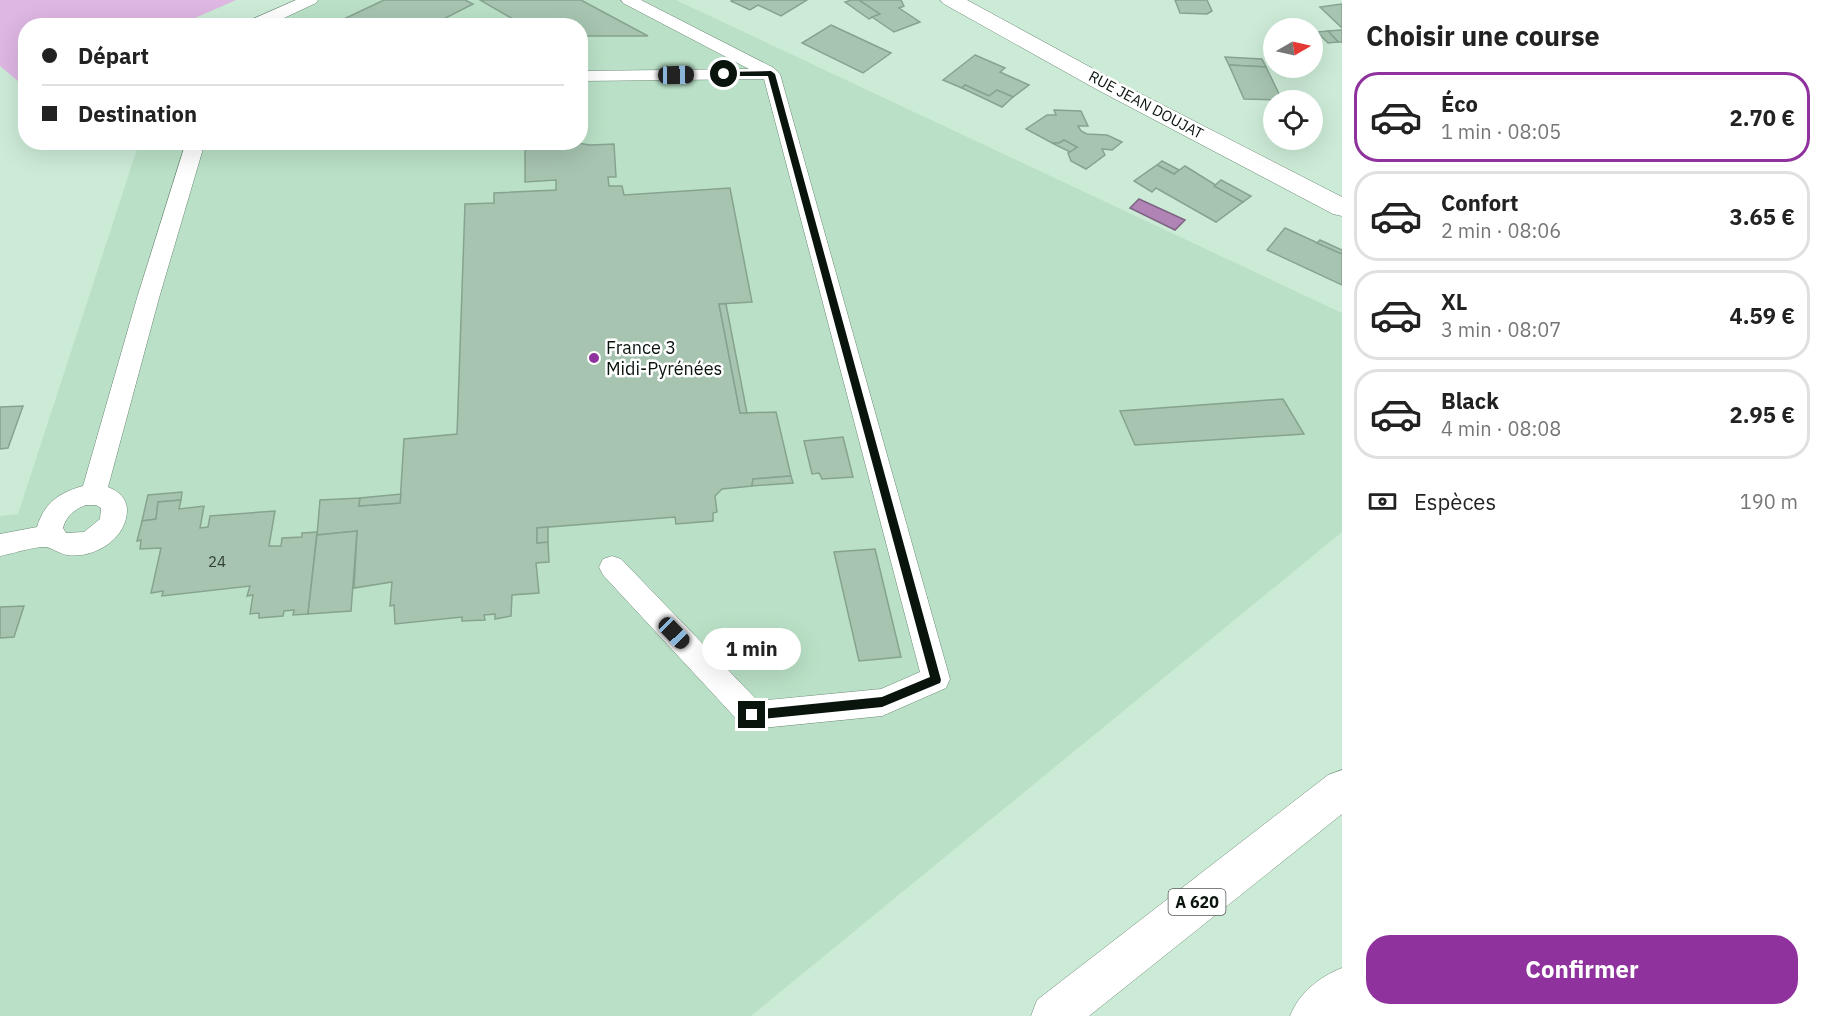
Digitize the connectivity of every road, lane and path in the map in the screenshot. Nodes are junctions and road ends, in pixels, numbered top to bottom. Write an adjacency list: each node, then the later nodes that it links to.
1 (310, 0): 4 (lane)
2 (629, 0): 5 (lane)
3 (951, 0): 8 (main road, RUE JEAN DOUJAT)
4 (270, 18)
5 (771, 74): 6 (lane); 12 (lane)
6 (588, 76)
7 (194, 150): 9 (lane)
8 (1342, 208)
9 (93, 494): 10 (lane); 10 (lane)
10 (52, 535): 11 (lane)
11 (0, 545)
12 (612, 567)
13 (1342, 789): 15 (main road, A 620)
14 (1342, 990): 16 (main road)
15 (1053, 1016)
16 (1312, 1016)

